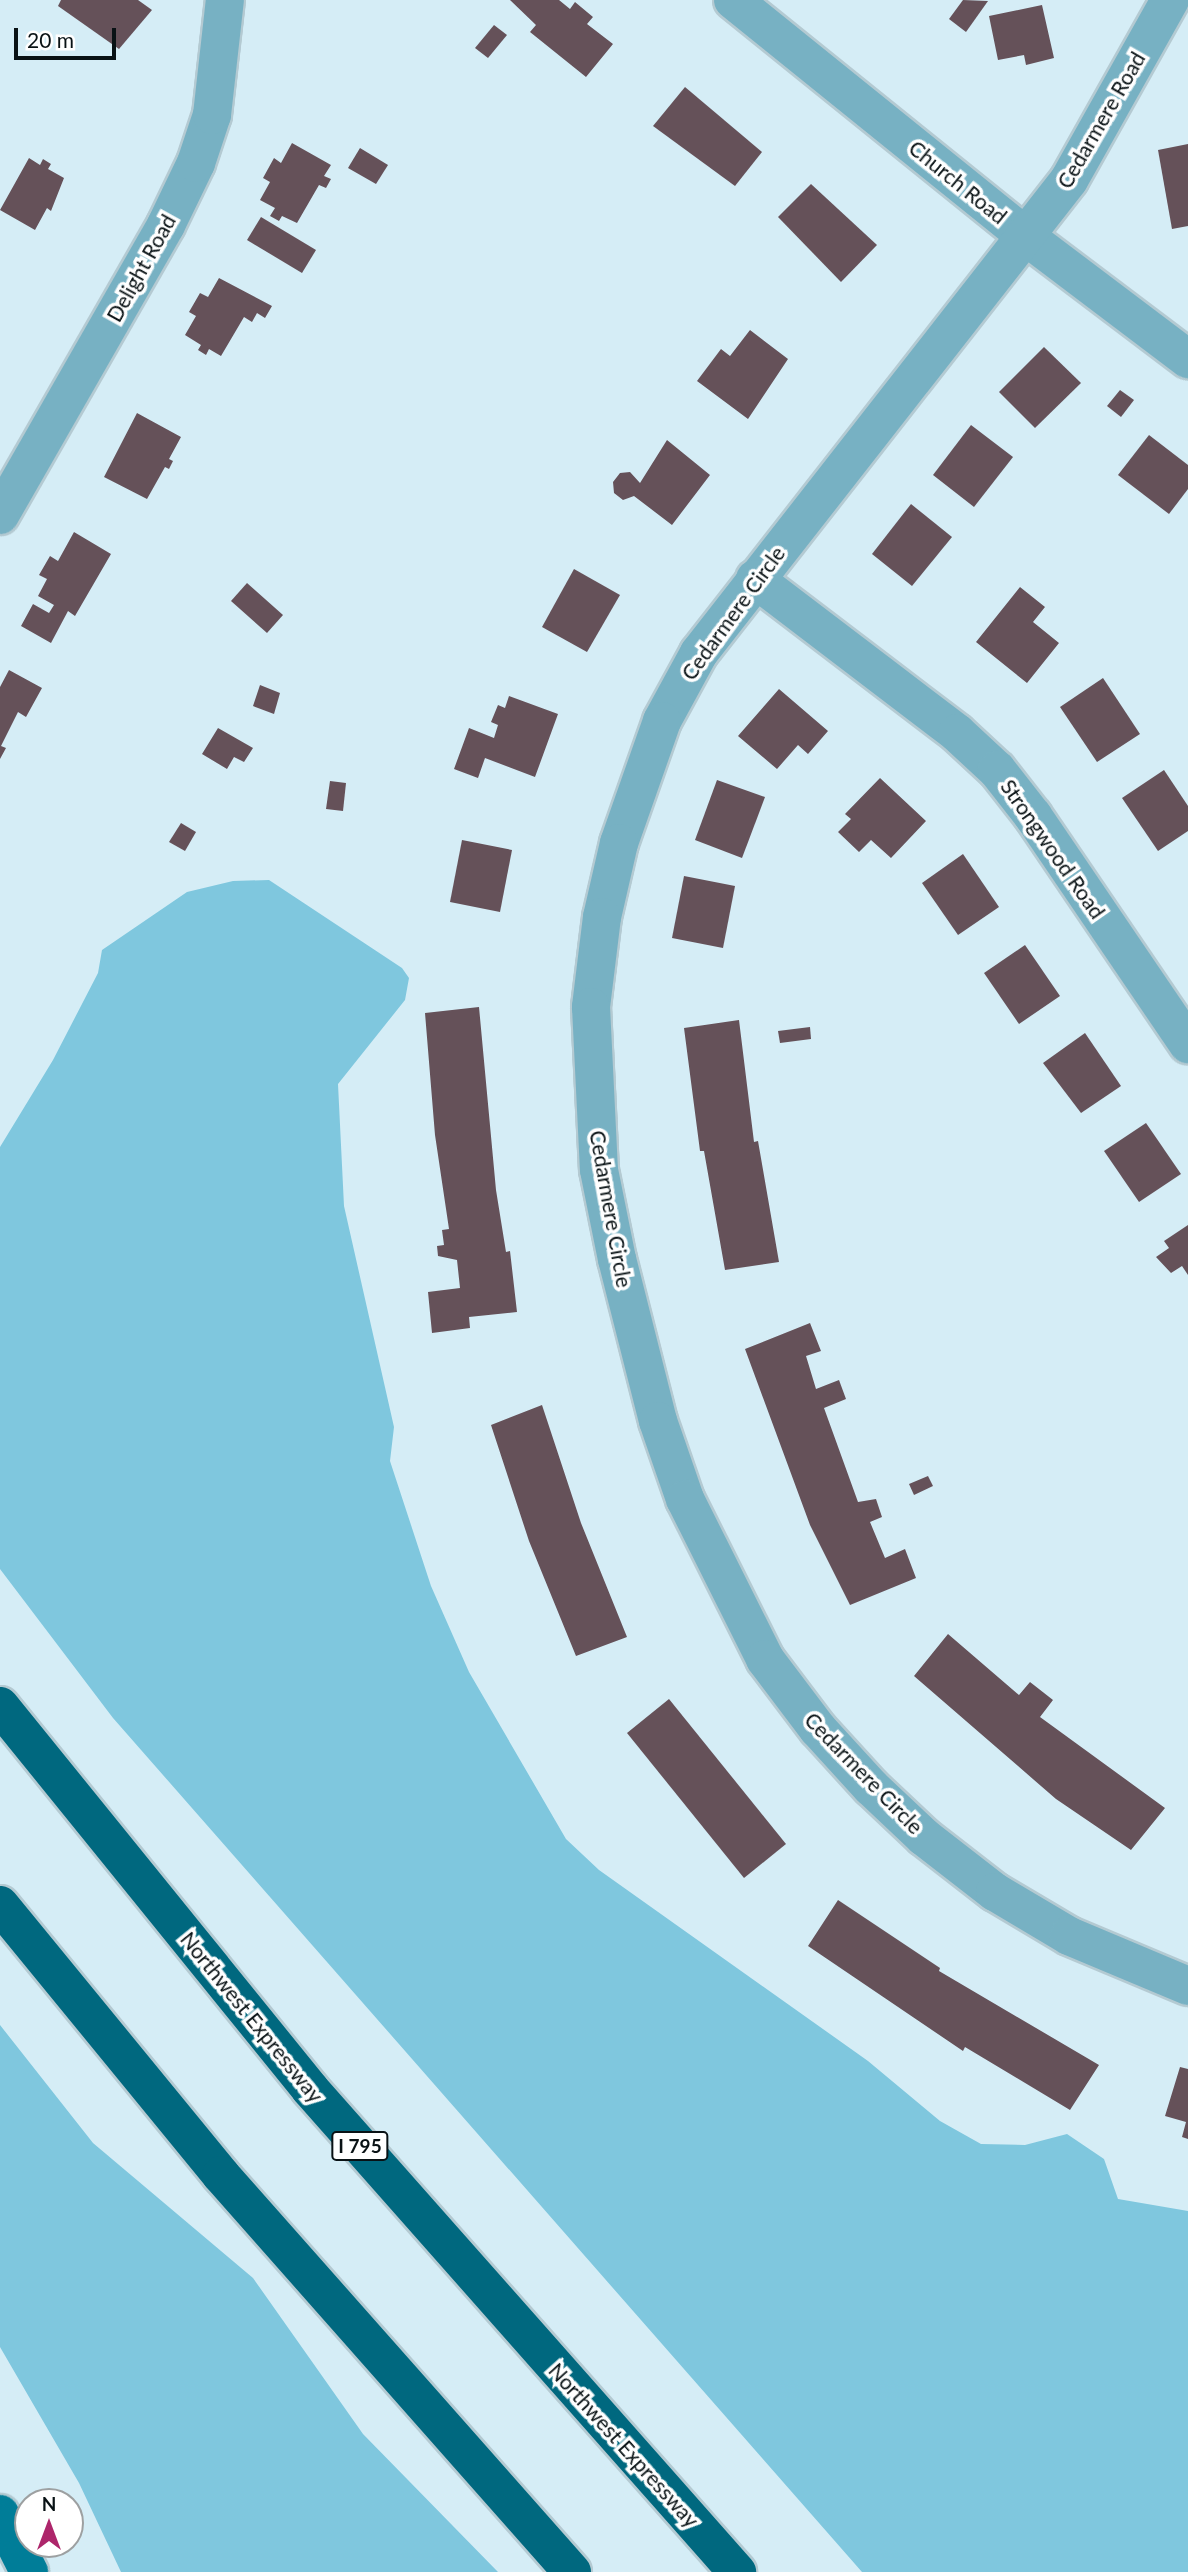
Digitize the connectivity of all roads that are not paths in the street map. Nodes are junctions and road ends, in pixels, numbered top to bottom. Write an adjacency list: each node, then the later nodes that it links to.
1 (225, 0): 6 (street, Delight Road)
2 (733, 0): 4 (street, Church Road)
3 (1170, 0): 4 (street, Cedarmere Road)
4 (1024, 235): 5 (street, Church Road); 7 (street, Cedarmere Circle)
5 (1188, 359)
6 (0, 515)
7 (755, 579): 8 (street, Strongwood Road); 11 (street, Cedarmere Circle)
8 (1188, 1045)
9 (0, 1706): 15 (highway, Northwest Expressway / I 795)
10 (0, 1905): 14 (highway)
11 (1188, 1986)
12 (0, 2514): 13 (main road)
13 (29, 2572)
14 (572, 2572)
15 (737, 2572)

